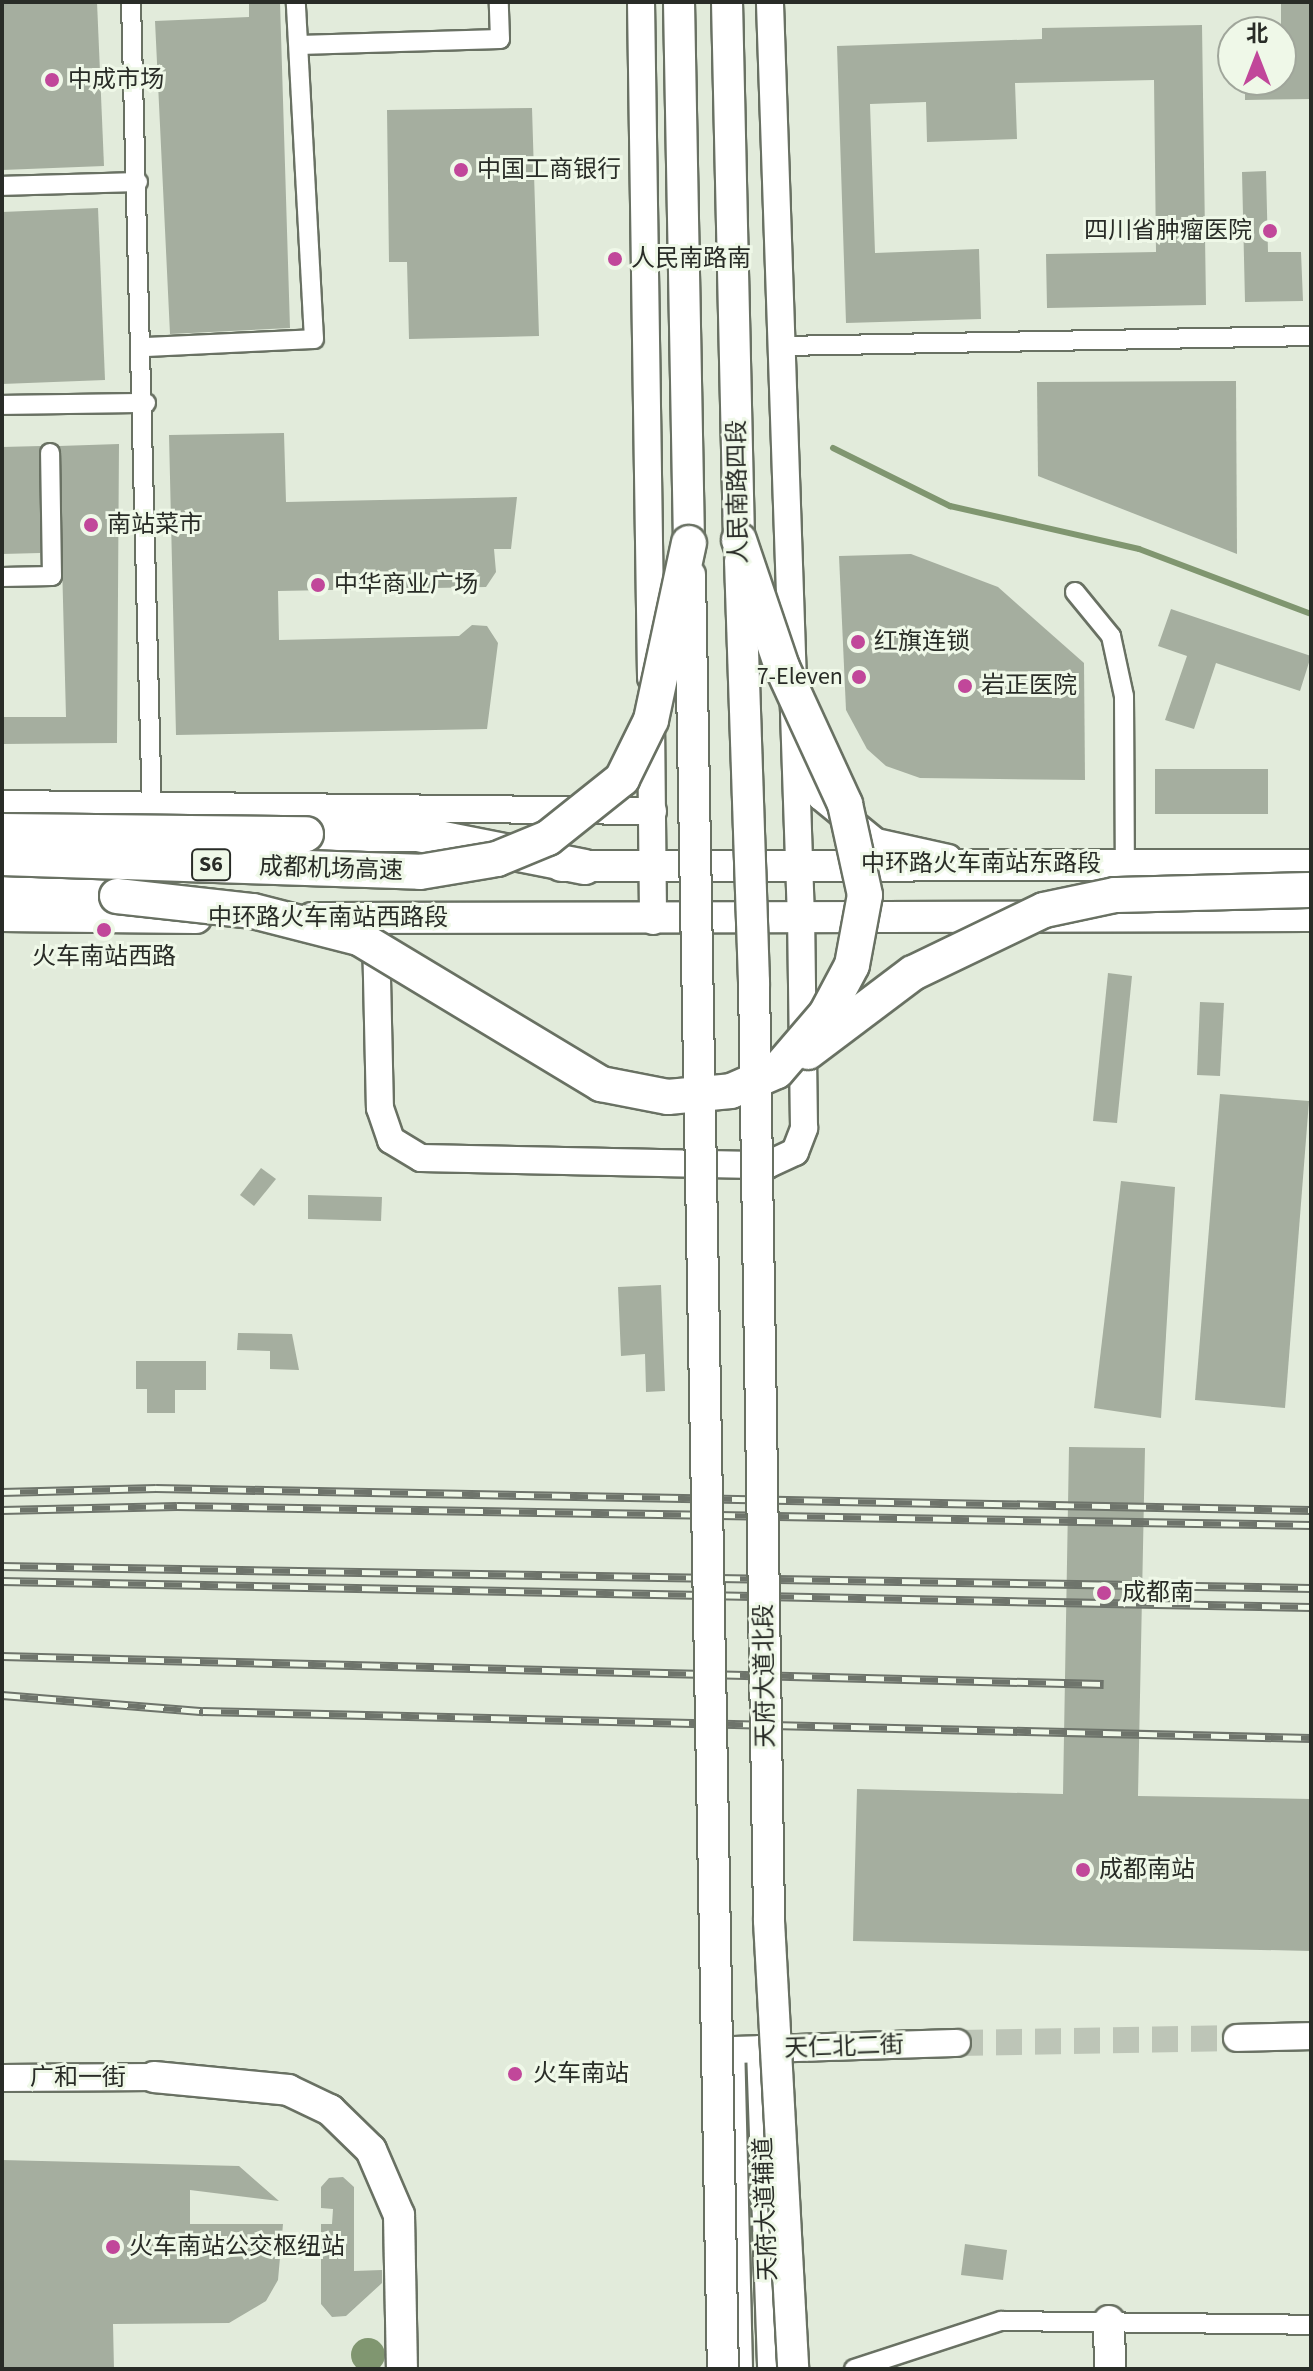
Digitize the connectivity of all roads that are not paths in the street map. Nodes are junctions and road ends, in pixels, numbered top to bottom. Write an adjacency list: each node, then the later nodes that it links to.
1 (131, 2): 9 (street)
2 (296, 2): 8 (street)
3 (499, 2): 8 (street)
4 (641, 2): 24 (street)
5 (679, 2): 18 (main road, 人民南路四段)
6 (727, 2): 17 (main road, 人民南路四段)
7 (770, 2): 12 (street, 人民南路四段)
8 (299, 45): 13 (street)
9 (138, 182): 10 (street); 13 (street)
10 (2, 186)
11 (1311, 336): 12 (street)
12 (782, 346): 21 (street, 人民南路四段)
13 (145, 347): 14 (street)
14 (146, 403): 15 (street); 23 (street)
15 (2, 405)
16 (50, 453): 19 (street)
17 (739, 540): 41 (main road, 人民南路四段, bridge); 42 (highway, bridge)
18 (689, 543): 26 (highway, 成都机场高速 / S6, bridge); 53 (main road, 人民南路四段, bridge)
19 (2, 577)
20 (1075, 592): 29 (street)
21 (795, 756): 27 (street); 31 (street, 人民南路四段)
22 (2, 804): 23 (street)
23 (152, 805): 24 (street); 28 (street)
24 (653, 811): 33 (street)
25 (2, 831): 32 (highway, bridge)
26 (2, 860): 28 (main road)
27 (963, 862): 29 (main road, 中环路火车南站东路段); 31 (main road, 中环路火车南站东路段)
28 (152, 864): 32 (main road)
29 (1125, 864): 30 (main road, 中环路火车南站东路段)
30 (1311, 865)
31 (800, 866): 33 (main road, 中环路火车南站东路段); 39 (street, 人民南路四段)
32 (585, 867): 33 (main road)
33 (652, 867): 40 (street)
34 (1311, 890): 42 (highway, bridge)
35 (2, 892): 42 (highway, bridge)
36 (2, 916): 38 (main road, 中环路火车南站西路段)
37 (1311, 916): 39 (main road)
38 (376, 919): 39 (street, 人民南路四段); 40 (main road, 中环路火车南站西路段)
39 (801, 919): 40 (main road)
40 (653, 921)
41 (754, 982): 56 (main road, 天府大道北段, bridge)
42 (777, 1071)
43 (1311, 2036): 44 (street)
44 (1237, 2038)
45 (957, 2043): 46 (street, 天仁北二街)
46 (760, 2049): 47 (street, 天仁北二街); 55 (street, 天府大道辅道)
47 (731, 2050): 54 (street, 天府大道辅道)
48 (154, 2077): 49 (street, 广和一街); 52 (main road)
49 (2, 2078)
50 (1109, 2321): 51 (street); 57 (street); 58 (main road)
51 (1311, 2325)
52 (402, 2369)
53 (723, 2369)
54 (739, 2369)
55 (771, 2369)
56 (793, 2369)
57 (854, 2369)
58 (1110, 2369)

